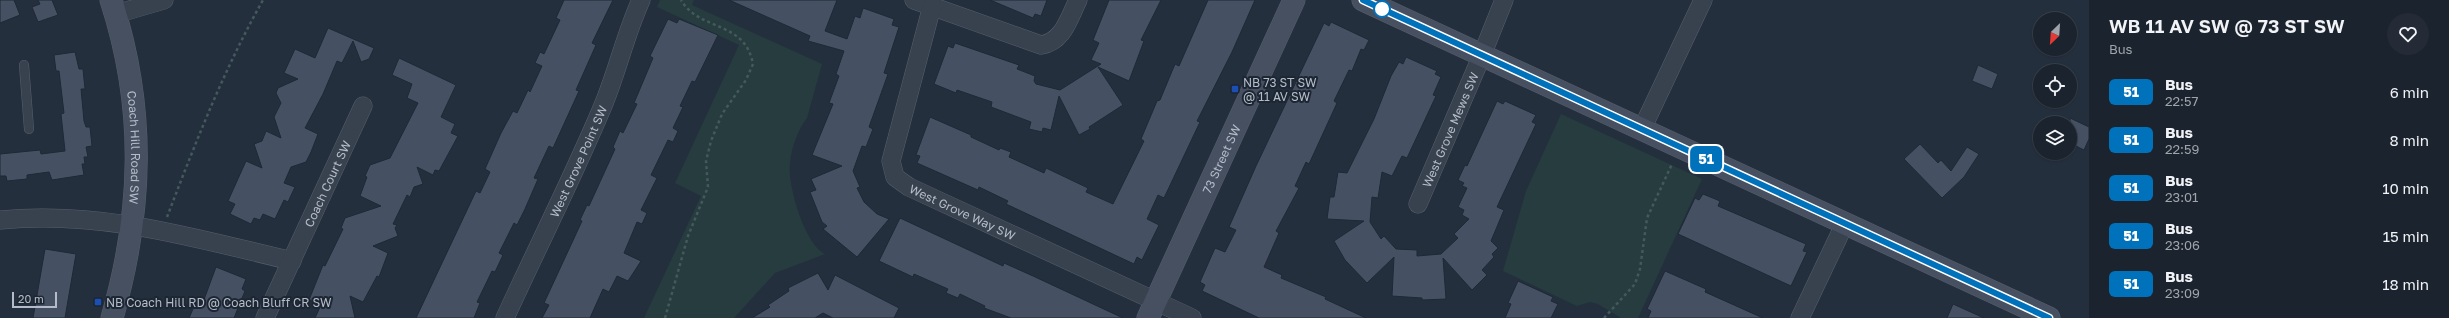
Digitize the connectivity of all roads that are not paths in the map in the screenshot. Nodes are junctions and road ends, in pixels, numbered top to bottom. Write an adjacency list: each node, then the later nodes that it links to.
1 (164, 0): 10 (street)
2 (641, 0): 25 (street, West Grove Point SW)
3 (914, 0): 9 (street)
4 (1078, 0): 9 (street)
5 (1294, 0): 21 (street, 73 Street SW)
6 (1363, 0): 11 (street)
7 (1504, 0): 11 (street, West Grove Mews SW)
8 (1703, 0): 14 (street)
9 (932, 6): 21 (street, West Grove Way SW)
10 (113, 7): 19 (street, Coach Hill Road SW)
11 (1482, 55): 14 (street); 16 (street, West Grove Mews SW)
12 (24, 65): 15 (lane)
13 (363, 106): 20 (street, Coach Court SW)
14 (1642, 129): 18 (street)
15 (29, 130)
16 (1418, 204)
17 (0, 220): 19 (street)
18 (1845, 223): 22 (street); 27 (street)
19 (133, 224): 20 (street); 23 (street, Coach Hill Road SW)
20 (292, 261): 24 (street, Coach Court SW)
21 (1152, 309): 26 (street, West Grove Way SW)
22 (2037, 315)
23 (112, 318)
24 (265, 318)
25 (505, 318)
26 (1192, 318)
27 (1800, 318)

